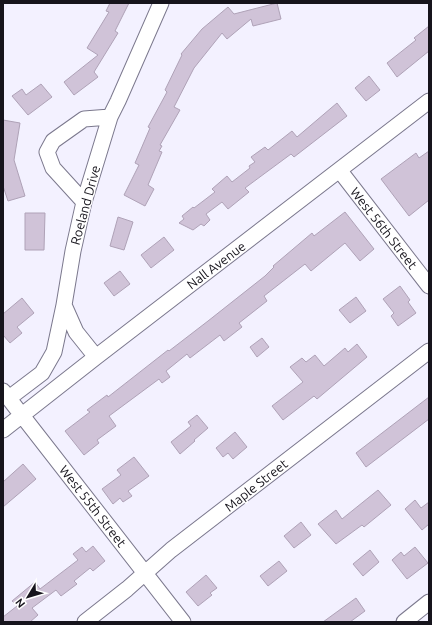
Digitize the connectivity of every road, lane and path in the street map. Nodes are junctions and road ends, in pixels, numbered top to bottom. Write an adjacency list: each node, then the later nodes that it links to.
1 (161, 3): 3 (street, Roeland Drive)
2 (429, 102): 4 (street, Nall Avenue)
3 (110, 117): 5 (street, Roeland Drive); 5 (street)
4 (340, 171): 6 (street, West 56th Street); 9 (street, Nall Avenue)
5 (84, 202): 7 (street, Roeland Drive)
6 (429, 286)
7 (64, 305): 9 (street); 10 (street, Roeland Drive)
8 (429, 351): 13 (street, Maple Street)
9 (96, 357): 11 (street, Nall Avenue)
10 (6, 394): 11 (street, West 55th Street)
11 (22, 415): 12 (street, Nall Avenue); 13 (street, West 55th Street)
12 (3, 430)
13 (145, 573): 15 (street, Maple Street); 16 (street, West 55th Street)
14 (429, 602): 17 (street)
15 (85, 622)
16 (183, 622)
17 (404, 622)

